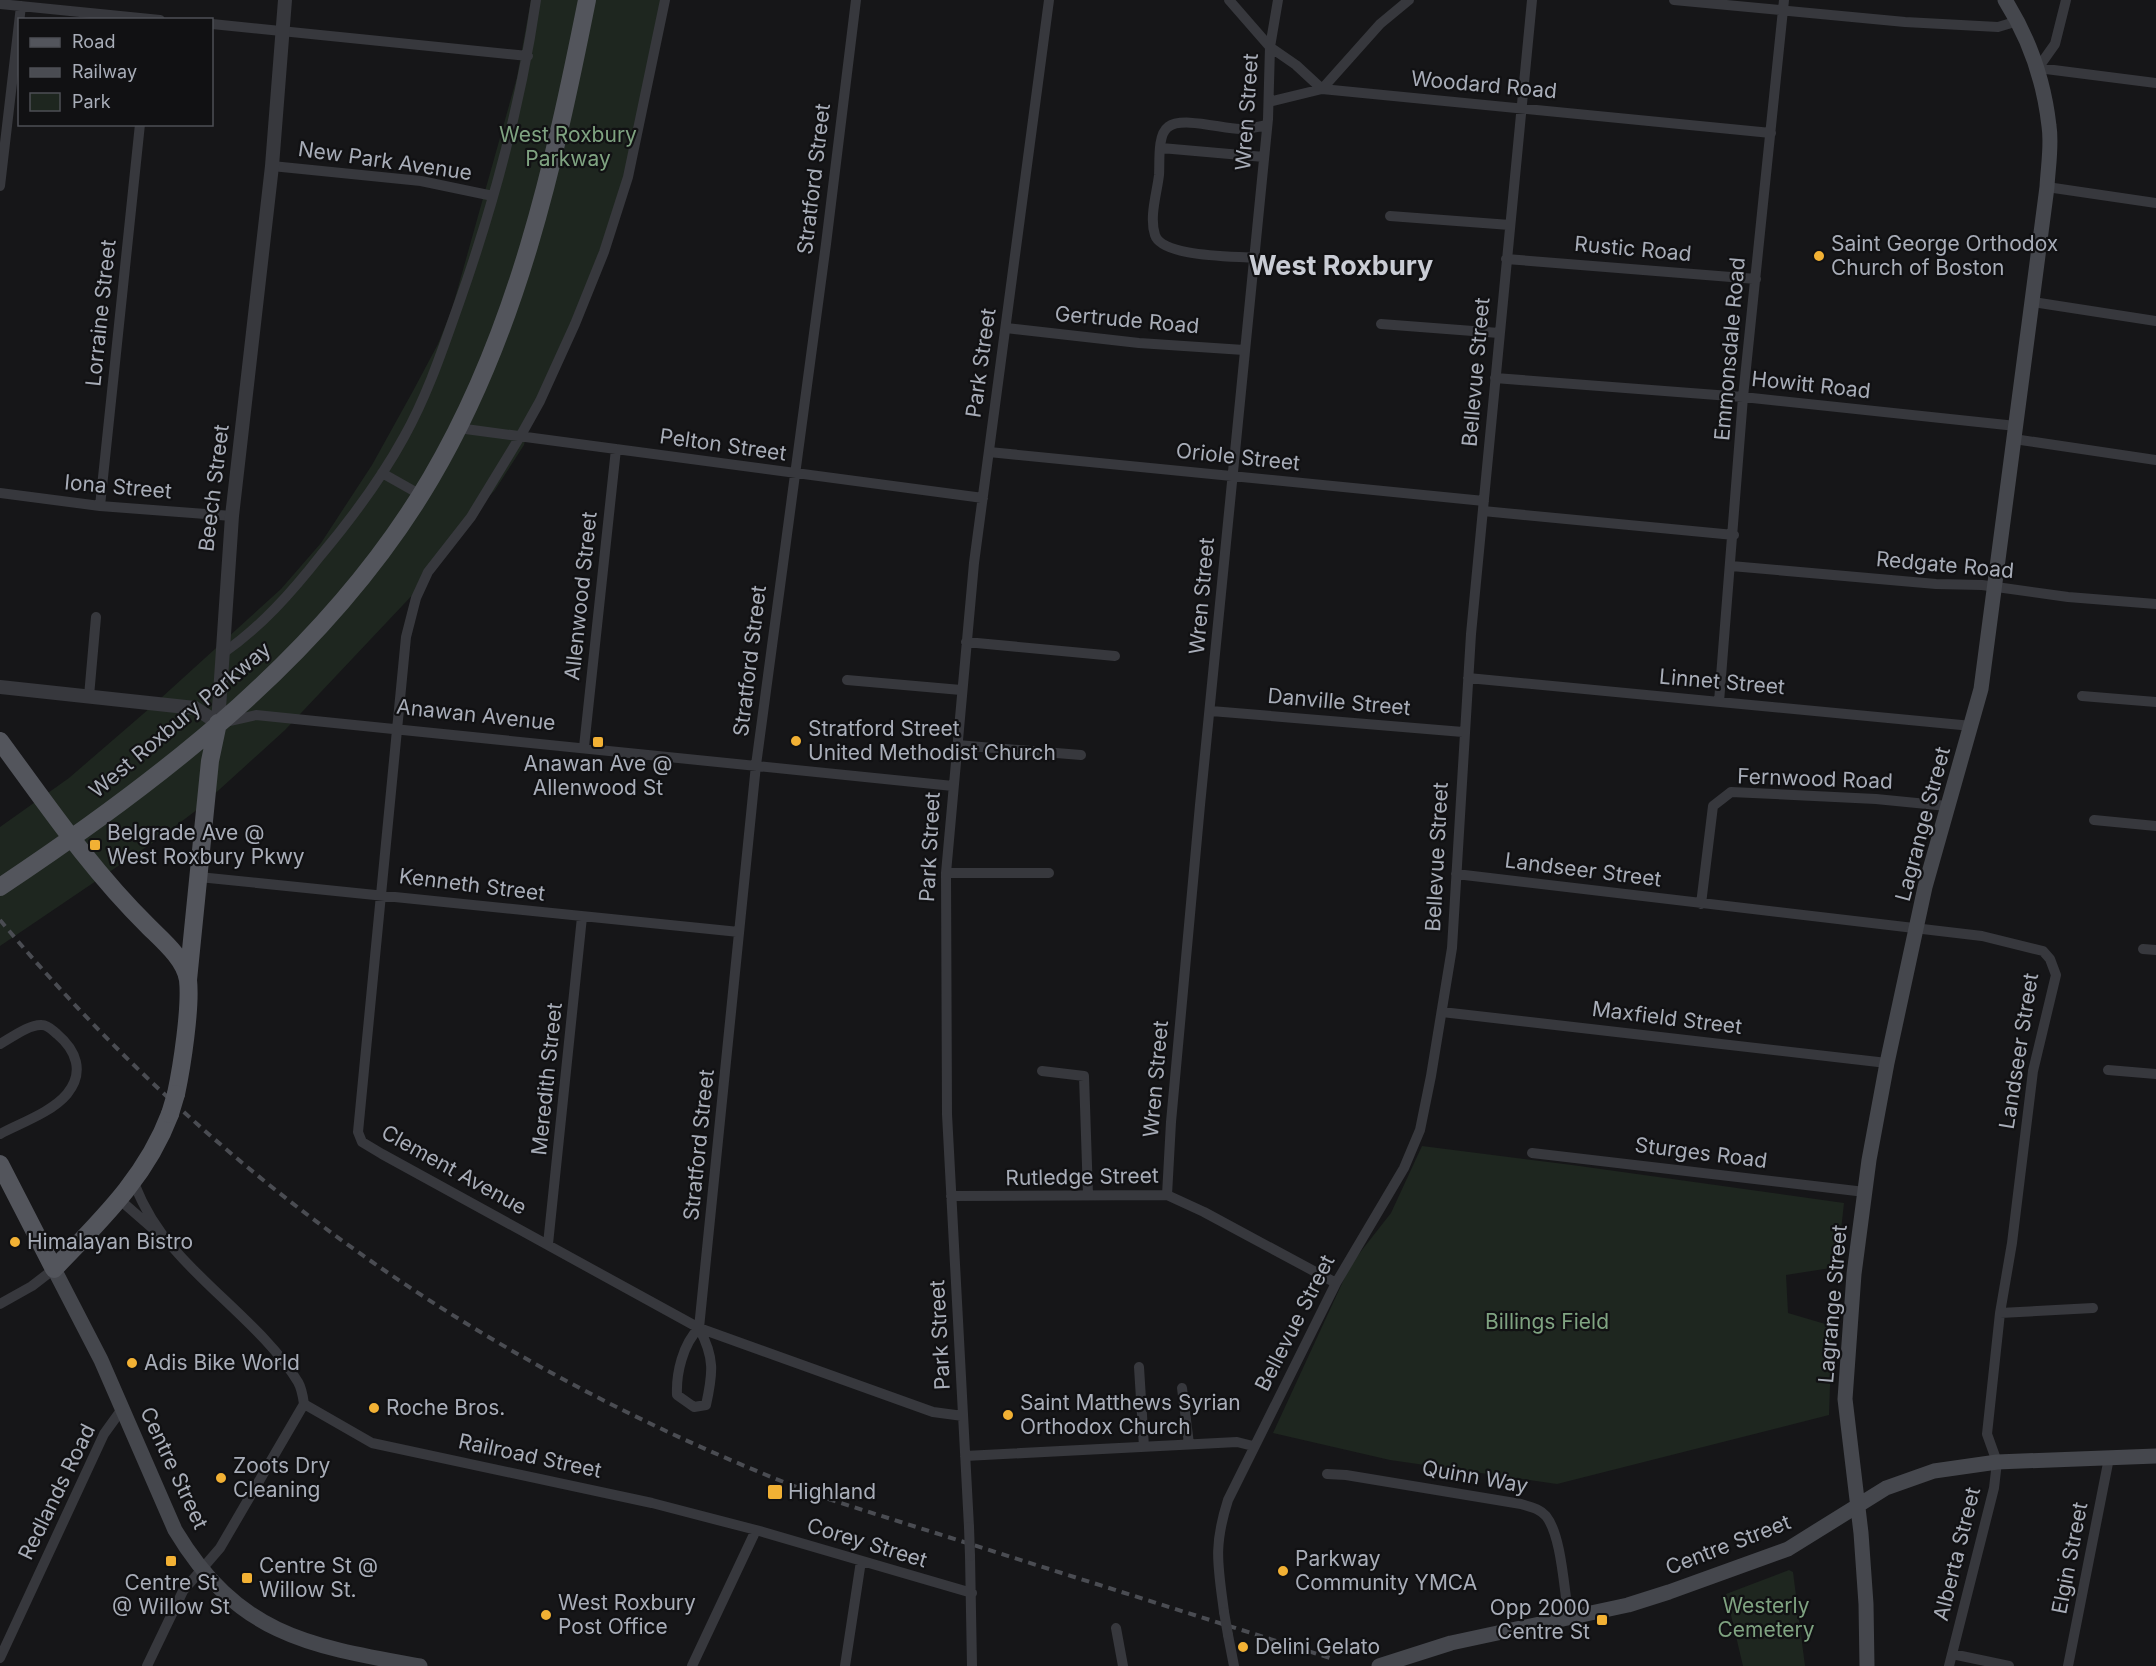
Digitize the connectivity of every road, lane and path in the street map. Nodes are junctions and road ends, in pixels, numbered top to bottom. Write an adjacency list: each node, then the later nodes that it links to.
1 (285, 0): 22 (street, Beech Street)
2 (536, 0): 24 (street, West Roxbury Parkway)
3 (587, 0): 53 (main road, West Roxbury Parkway)
4 (665, 0): 55 (street)
5 (856, 0): 60 (street, Stratford Street)
6 (1048, 0): 48 (street, Park Street)
7 (1229, 0): 23 (street)
8 (1278, 0): 23 (street, Wren Street)
9 (1409, 0): 27 (street)
10 (1532, 0): 29 (street, Bellevue Street)
11 (1674, 0): 15 (street)
12 (2005, 0): 19 (main road, Lagrange Street)
13 (2066, 0): 25 (street)
14 (0, 4): 16 (street)
15 (1783, 4): 19 (street); 32 (street, Emmonsdale Road)
16 (21, 6): 17 (street); 18 (street)
17 (20, 18)
18 (143, 18)
19 (2018, 21): 25 (main road, Lagrange Street)
20 (213, 24): 22 (street)
21 (18, 32): 36 (street)
22 (282, 32): 24 (street); 35 (street, Beech Street)
23 (1270, 47): 27 (street); 28 (street, Wren Street)
24 (528, 56): 38 (street, West Roxbury Parkway)
25 (2038, 69): 26 (street); 37 (main road, Lagrange Street)
26 (2156, 83)
27 (1322, 89): 28 (street, Woodard Road); 29 (street, Woodard Road)
28 (1269, 102): 30 (street, Wren Street)
29 (1521, 108): 32 (street, Woodard Road); 41 (street, Bellevue Street)
30 (1267, 125): 33 (street); 34 (street, Wren Street)
31 (140, 126): 65 (street, Lorraine Street)
32 (1771, 133): 44 (street, Emmonsdale Road)
33 (1161, 148): 34 (street); 42 (street)
34 (1264, 157): 42 (street, Wren Street)
35 (272, 166): 38 (street, New Park Avenue); 67 (street, Beech Street)
36 (0, 186)
37 (2047, 187): 39 (street); 45 (main road, Lagrange Street)
38 (493, 196): 59 (street, West Roxbury Parkway)
39 (2156, 203)
40 (1390, 216): 41 (street)
41 (1510, 225): 43 (street, Bellevue Street)
42 (1254, 258): 50 (street, Wren Street)
43 (1506, 259): 44 (street, Rustic Road); 49 (street, Bellevue Street)
44 (1756, 279): 52 (street, Emmonsdale Road)
45 (2033, 302): 46 (street); 54 (main road, Lagrange Street)
46 (2156, 321)
47 (1381, 324): 49 (street)
48 (1006, 328): 50 (street, Gertrude Road); 57 (street, Park Street)
49 (1499, 333): 51 (street, Bellevue Street)
50 (1244, 350): 61 (street, Wren Street)
51 (1495, 378): 52 (street, Howitt Road); 66 (street, Bellevue Street)
52 (1743, 397): 54 (street, Howitt Road); 68 (street, Emmonsdale Road)
53 (458, 428): 55 (street, Pelton Street); 63 (main road, West Roxbury Parkway)
54 (2015, 433): 58 (street, Howitt Road); 70 (main road, Lagrange Street)
55 (521, 435): 56 (street, Pelton Street); 87 (street, Clement Avenue)
56 (616, 449): 60 (street, Pelton Street); 91 (street, Allenwood Street)
57 (989, 452): 61 (street, Oriole Street); 64 (street, Park Street)
58 (2156, 460)
59 (382, 473): 63 (street); 74 (street, West Roxbury Parkway)
60 (794, 475): 64 (street, Pelton Street); 93 (street, Stratford Street)
61 (1233, 476): 66 (street, Oriole Street); 84 (street, Wren Street)
62 (0, 493): 65 (street, Iona Street)
63 (421, 495): 85 (main road, West Roxbury Parkway)
64 (982, 498): 73 (street, Park Street)
65 (100, 506): 67 (street, Iona Street)
66 (1483, 506): 68 (street, Oriole Street); 76 (street, Bellevue Street)
67 (232, 516): 74 (street, Beech Street)
68 (1734, 535): 69 (street, Emmonsdale Road)
69 (1731, 566): 70 (street, Redgate Road); 82 (street, Emmonsdale Road)
70 (1995, 587): 71 (street, Redgate Road); 86 (main road, Lagrange Street)
71 (2156, 604)
72 (96, 617): 80 (street)
73 (966, 642): 75 (street); 79 (street, Park Street)
74 (222, 654): 85 (street, Beech Street)
75 (1115, 656)
76 (1468, 678): 82 (street, Linnet Street); 88 (street, Bellevue Street)
77 (847, 680): 79 (street)
78 (0, 687): 80 (street)
79 (962, 690): 90 (street, Park Street)
80 (88, 696): 85 (street)
81 (2082, 696): 83 (street)
82 (1719, 702): 86 (street, Linnet Street)
83 (2156, 702)
84 (1211, 711): 88 (street, Danville Street); 124 (street, Wren Street)
85 (218, 723): 87 (street, Anawan Avenue); 98 (main road, West Roxbury Parkway); 102 (main road, Beech Street)
86 (1972, 726): 95 (main road, Lagrange Street)
87 (399, 729): 91 (street, Anawan Avenue); 104 (street, Clement Avenue)
88 (1463, 732): 101 (street, Bellevue Street)
89 (0, 741): 98 (main road)
90 (957, 745): 92 (street); 94 (street, Park Street)
91 (584, 747): 93 (street, Anawan Avenue)
92 (1081, 754)
93 (756, 765): 94 (street, Anawan Avenue); 108 (street, Stratford Street)
94 (953, 786): 99 (street, Park Street)
95 (1947, 806): 105 (street, Fernwood Road); 107 (main road, Lagrange Street)
96 (2094, 820): 97 (street)
97 (2156, 826)
98 (71, 838): 103 (main road, West Roxbury Parkway); 111 (main road)
99 (946, 873): 100 (street); 125 (street, Park Street)
100 (1049, 873)
101 (1456, 874): 105 (street, Landseer Street); 112 (street, Bellevue Street)
102 (199, 877): 104 (street, Kenneth Street); 111 (main road, Beech Street)
103 (0, 887)
104 (382, 894): 106 (street, Kenneth Street); 128 (street, Clement Avenue)
105 (1701, 904): 107 (street, Landseer Street)
106 (582, 917): 108 (street, Kenneth Street); 128 (street, Meredith Street)
107 (1916, 930): 114 (main road, Lagrange Street); 133 (street, Landseer Street)
108 (739, 932): 134 (street, Stratford Street)
109 (2143, 949): 110 (street)
110 (2156, 951)
111 (188, 980): 121 (main road, Beech Street, bridge)
112 (1442, 1012): 114 (street, Maxfield Street); 130 (street, Bellevue Street)
113 (0, 1044): 118 (street)
114 (1887, 1064): 122 (main road, Lagrange Street)
115 (2108, 1070): 117 (street)
116 (1042, 1071): 123 (street)
117 (2156, 1074)
118 (0, 1134)
119 (1532, 1153): 122 (street, Sturges Road)
120 (0, 1164): 129 (main road, Centre Street)
121 (134, 1183): 126 (main road, Beech Street); 127 (street)
122 (1865, 1192): 148 (main road, Lagrange Street)
123 (1088, 1195): 124 (street, Rutledge Street); 125 (street, Rutledge Street)
124 (1167, 1195): 130 (street, Rutledge Street)
125 (951, 1196): 139 (street, Park Street)
126 (120, 1200): 127 (street); 129 (main road, Beech Street)
127 (166, 1240): 137 (street)
128 (548, 1244): 134 (street, Clement Avenue)
129 (54, 1269): 131 (street); 138 (main road, Centre Street)
130 (1336, 1283): 141 (street, Bellevue Street)
131 (0, 1304)
132 (2093, 1308): 133 (street)
133 (2000, 1313): 146 (street, Landseer Street)
134 (699, 1328): 134 (street, Stratford Street); 139 (street, Clement Avenue)
135 (1139, 1367): 142 (street)
136 (1182, 1388): 140 (street)
137 (304, 1404): 149 (street, Railroad Street); 151 (street)
138 (122, 1409): 151 (main road, Centre Street); 156 (street, Redlands Road)
139 (963, 1416): 143 (street, Park Street)
140 (1189, 1444): 141 (street); 142 (street)
141 (1253, 1446): 164 (street, Bellevue Street, bridge)
142 (1144, 1447): 143 (street)
143 (965, 1456): 152 (street, Park Street, bridge)
144 (2156, 1456): 145 (main road, Centre Street)
145 (2109, 1458): 146 (main road, Centre Street); 169 (street, Elgin Street)
146 (1997, 1462): 148 (main road, Centre Street); 155 (street, Alberta Street)
147 (1327, 1474): 153 (street, Quinn Way)
148 (1859, 1505): 153 (main road, Centre Street); 166 (main road, Lagrange Street)
149 (756, 1530): 150 (street, Corey Street); 160 (street)
150 (861, 1561): 152 (street, Corey Street); 161 (street)
151 (202, 1570): 158 (street); 159 (main road, Centre Street)
152 (972, 1593): 162 (street, Park Street)
153 (1569, 1618): 157 (main road, Centre Street)
154 (1116, 1628): 163 (street)
155 (1952, 1654): 167 (street, Alberta Street); 168 (street, Alberta Street)
156 (0, 1658)
157 (1418, 1660): 165 (main road, Centre Street)
158 (147, 1666)
159 (420, 1666)
160 (692, 1666)
161 (845, 1666)
162 (972, 1666)
163 (1123, 1666)
164 (1234, 1666)
165 (1379, 1666)
166 (1867, 1666)
167 (1949, 1666)
168 (2009, 1666)
169 (2068, 1666)

